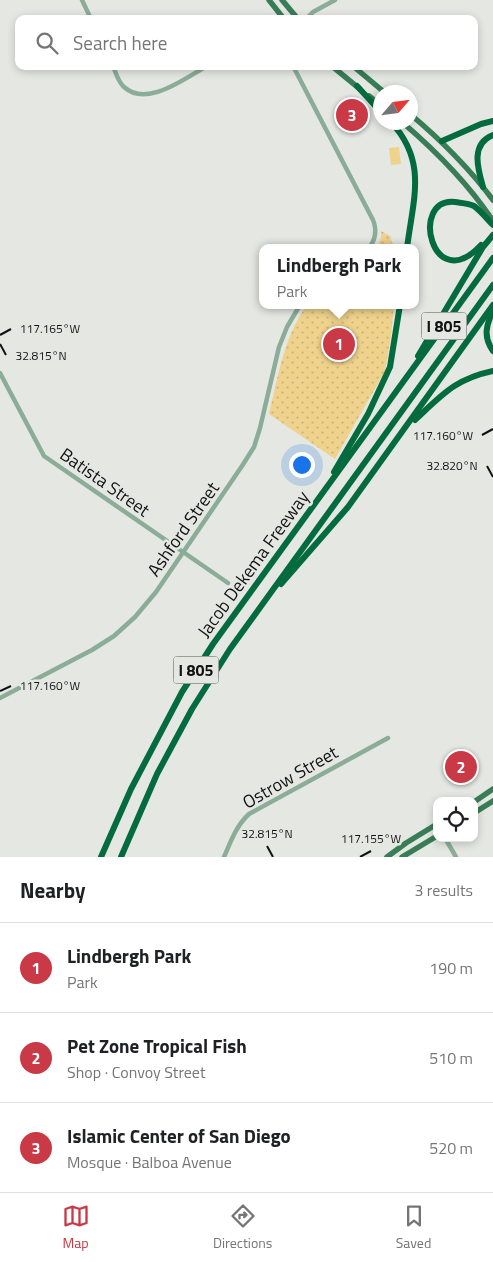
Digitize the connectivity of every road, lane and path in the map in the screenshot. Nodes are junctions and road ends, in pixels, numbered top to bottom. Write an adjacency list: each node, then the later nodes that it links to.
1 (82, 0): 5 (street)
2 (269, 0): 6 (main road)
3 (282, 0): 7 (main road)
4 (335, 0): 8 (street)
5 (89, 15)
6 (281, 15)
7 (295, 15)
8 (310, 15)
9 (114, 70): 10 (street)
10 (199, 70)
11 (295, 70): 28 (street)
12 (337, 70): 15 (main road)
13 (358, 70): 14 (main road)
14 (376, 85)
15 (357, 86): 16 (main road); 17 (highway)
16 (373, 99)
17 (373, 103)
18 (418, 121): 23 (main road)
19 (493, 122): 23 (highway)
20 (398, 130): 29 (highway)
21 (411, 130): 26 (main road)
22 (493, 135): 24 (highway)
23 (442, 141): 24 (main road)
24 (483, 187): 25 (main road)
25 (493, 200)
26 (492, 222): 27 (highway)
27 (493, 235): 39 (highway)
28 (372, 244)
29 (408, 244)
30 (493, 258): 39 (highway, Jacob Dekema Freeway / I 805)
31 (493, 286): 44 (highway, Jacob Dekema Freeway / I 805)
32 (493, 305): 40 (highway)
33 (298, 309): 42 (street, Ashford Street)
34 (399, 309): 41 (highway)
35 (493, 311): 36 (highway)
36 (493, 351)
37 (493, 371): 40 (highway)
38 (0, 373): 42 (street, Batista Street)
39 (395, 393): 41 (highway, Jacob Dekema Freeway / I 805)
40 (406, 428): 44 (highway)
41 (318, 500): 55 (highway, Jacob Dekema Freeway / I 805)
42 (183, 552): 43 (street, Batista Street); 45 (street, Ashford Street)
43 (228, 583)
44 (255, 613): 56 (highway, Jacob Dekema Freeway / I 805)
45 (0, 698)
46 (388, 738): 57 (street, Ostrow Street)
47 (493, 789): 48 (main road)
48 (478, 799)
49 (493, 801): 50 (main road)
50 (478, 810)
51 (433, 827): 54 (main road)
52 (433, 838): 58 (main road)
53 (447, 842): 59 (street)
54 (390, 856)
55 (101, 857)
56 (121, 857)
57 (224, 857)
58 (402, 857)
59 (456, 857)

